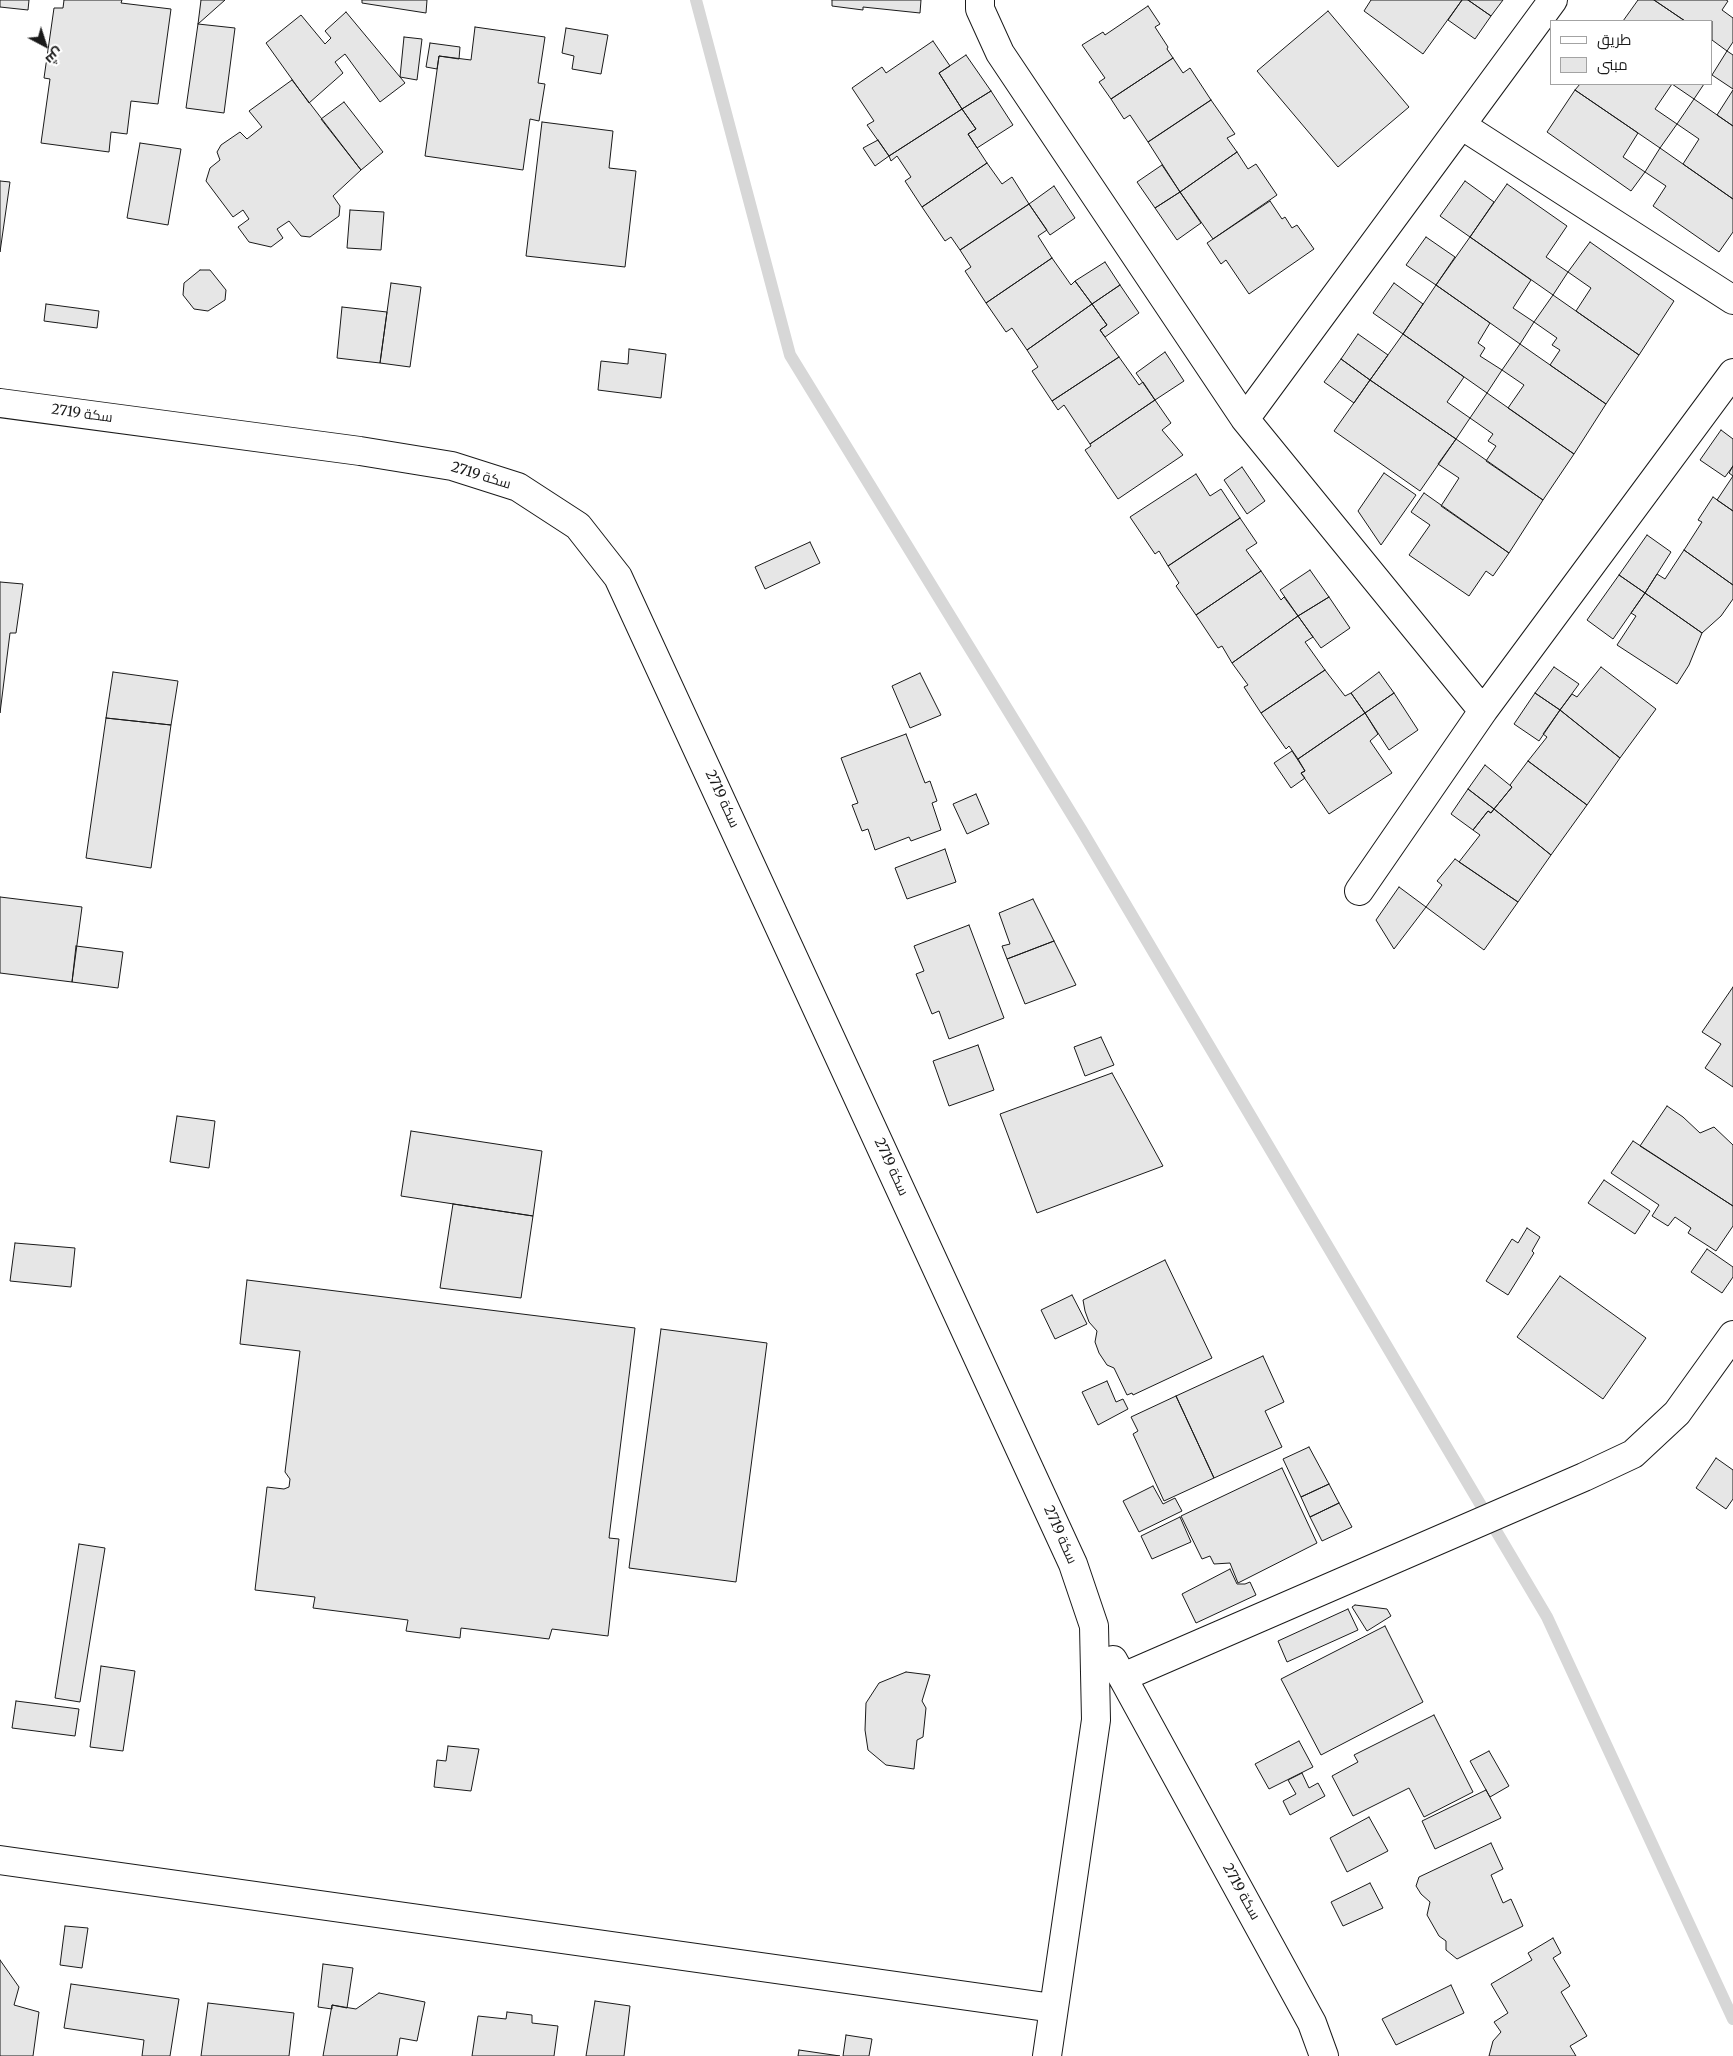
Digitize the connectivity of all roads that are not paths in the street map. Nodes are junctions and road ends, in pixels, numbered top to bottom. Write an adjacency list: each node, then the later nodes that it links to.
1 (980, 0): 7 (street)
2 (1553, 0): 3 (street)
3 (1462, 125): 4 (street); 7 (street)
4 (1733, 300)
5 (1733, 373): 8 (street)
6 (0, 404): 11 (street, سكة 2719)
7 (1245, 419): 8 (street)
8 (1483, 711): 9 (street)
9 (1359, 891)
10 (1733, 1335): 12 (street)
11 (1094, 1626): 12 (street, سكة 2719); 14 (street, سكة 2719)
12 (1123, 1677): 16 (street, سكة 2719)
13 (0, 1860): 14 (street)
14 (1053, 2008): 15 (street, سكة 2719)
15 (1046, 2056)
16 (1324, 2056)

